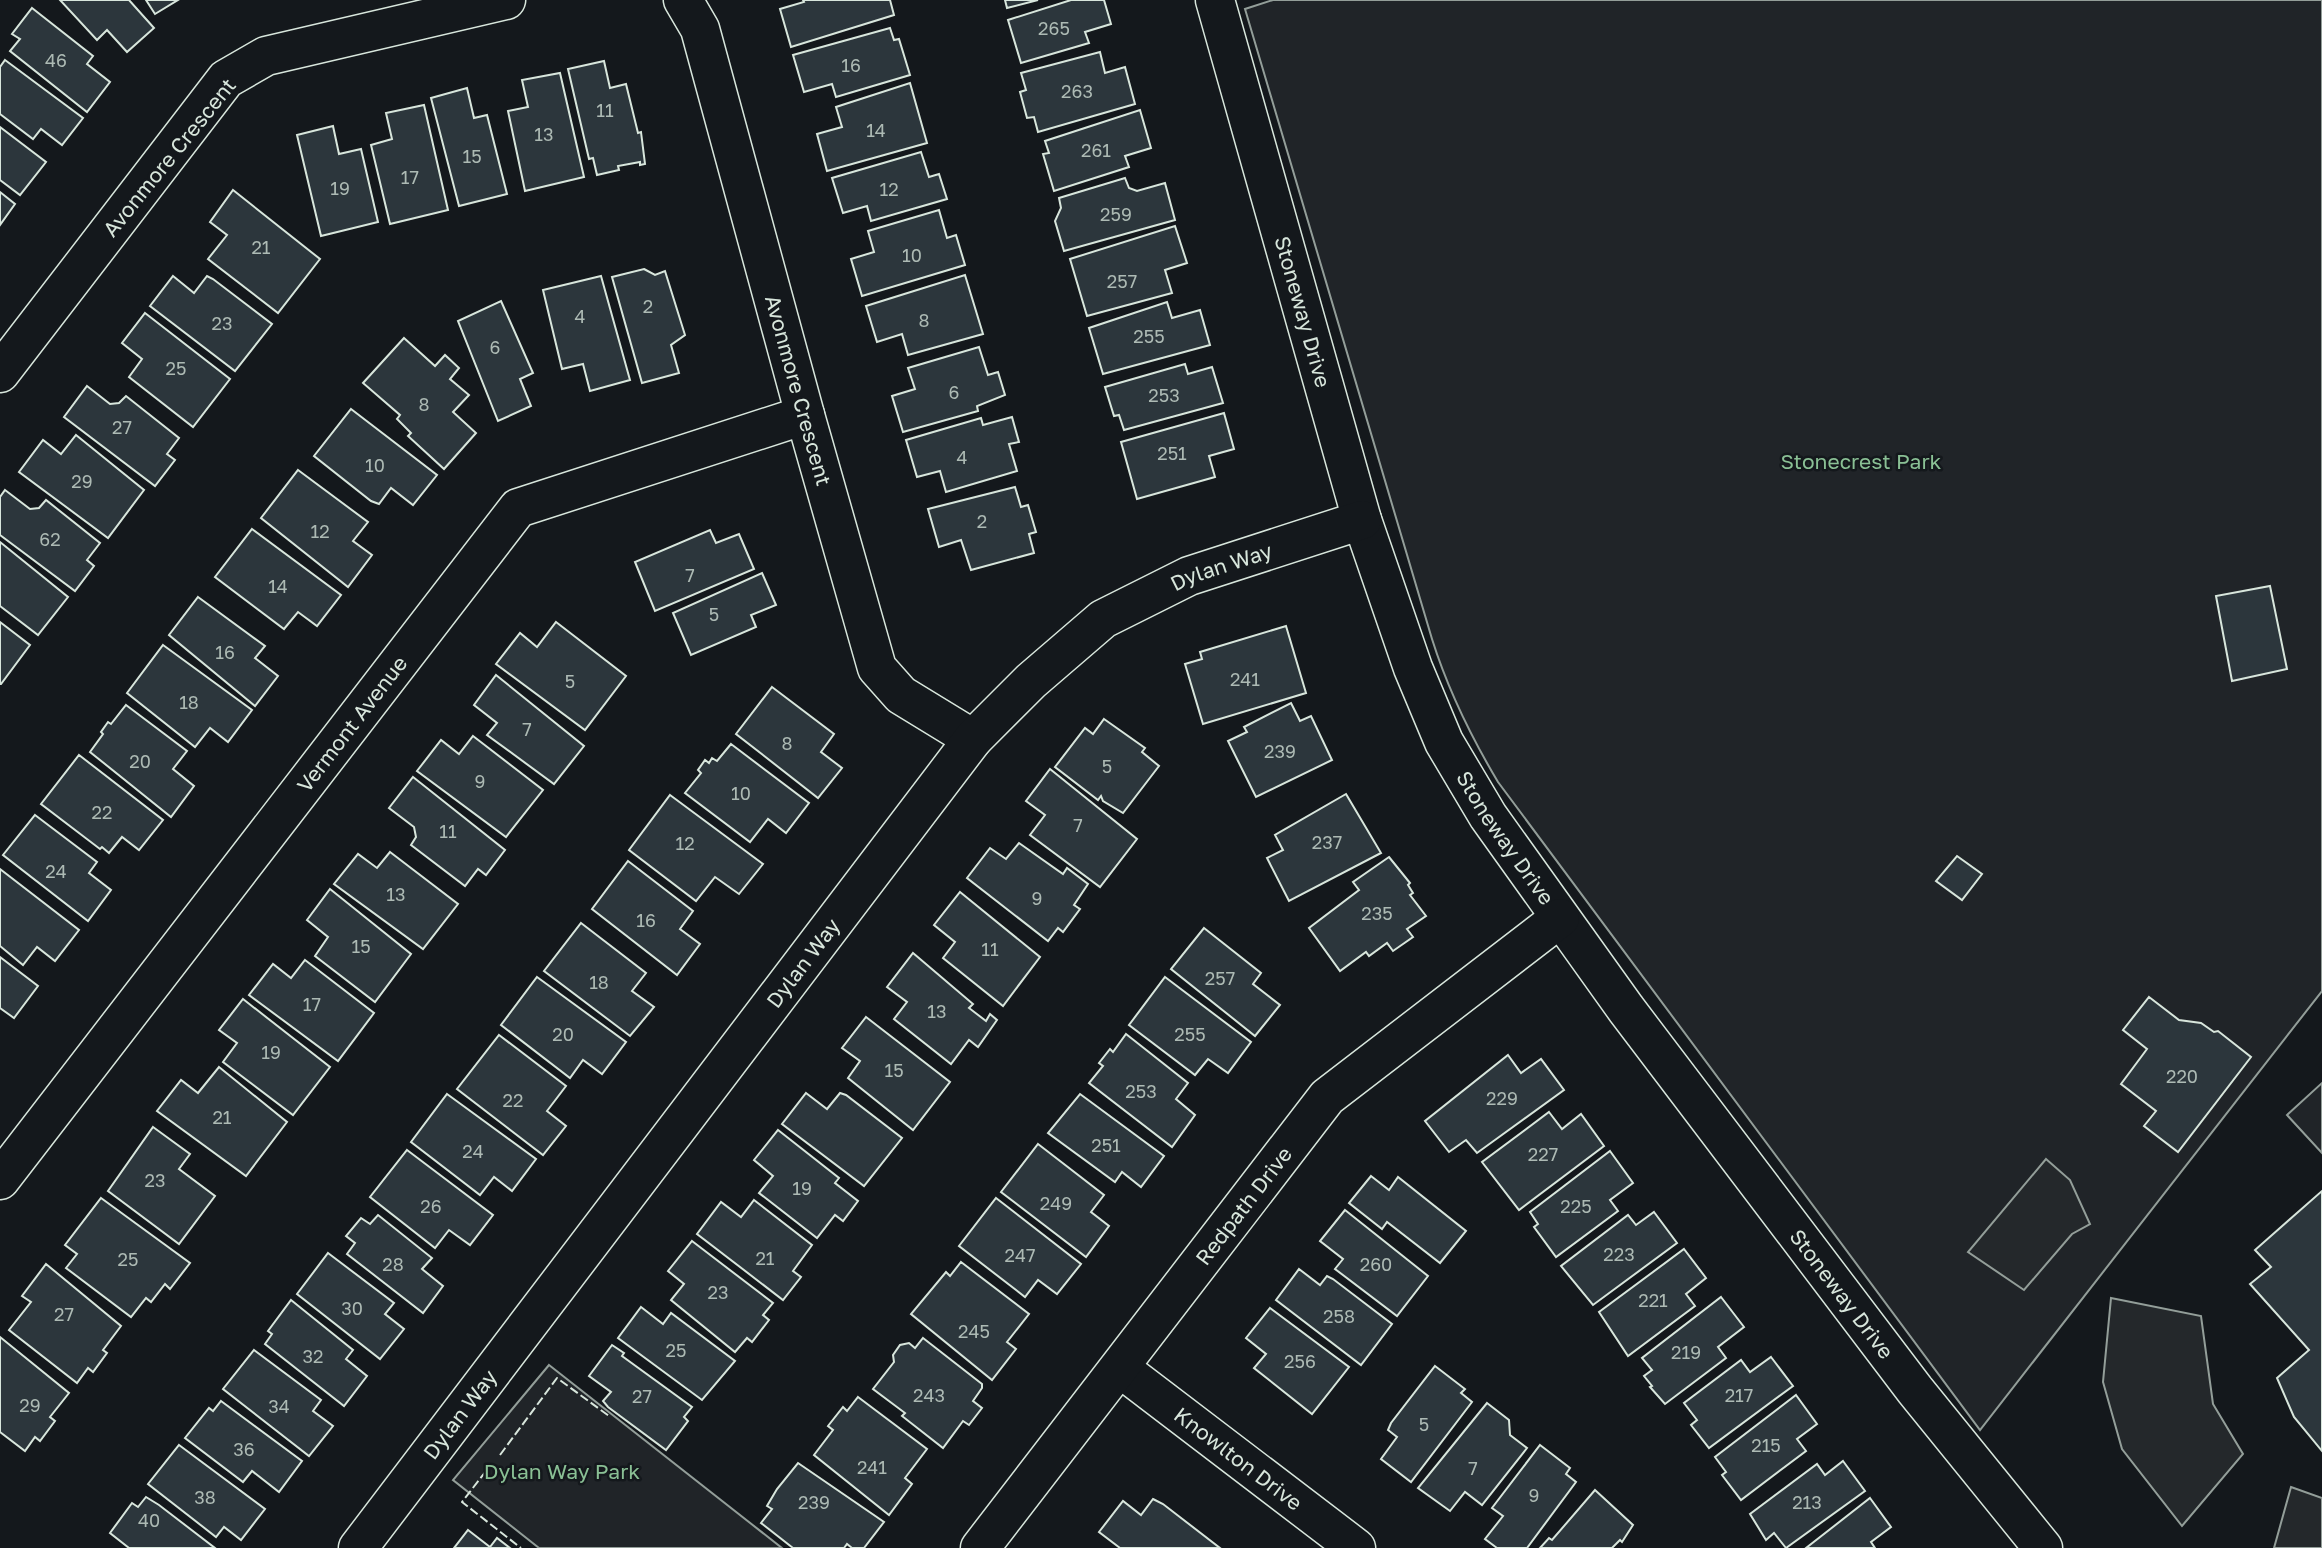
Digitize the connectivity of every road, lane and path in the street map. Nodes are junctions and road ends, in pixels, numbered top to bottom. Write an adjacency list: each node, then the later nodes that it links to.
1 (506, 0): 4 (street, Avonmore Crescent)
2 (683, 0): 5 (street, Avonmore Crescent)
3 (1215, 0): 6 (street, Stoneway Drive)
4 (2, 365)
5 (805, 415): 7 (street, Avonmore Crescent); 9 (street, Vermont Avenue)
6 (1362, 520): 7 (street, Dylan Way); 8 (street, Stoneway Drive)
7 (973, 739): 11 (street, Dylan Way)
8 (1560, 918): 10 (street, Redpath Drive); 14 (street, Stoneway Drive)
9 (0, 1180)
10 (1120, 1368): 12 (street, Redpath Drive); 13 (street, Knowlton Drive)
11 (358, 1548)
12 (980, 1548)
13 (1356, 1548)
14 (2043, 1548)

